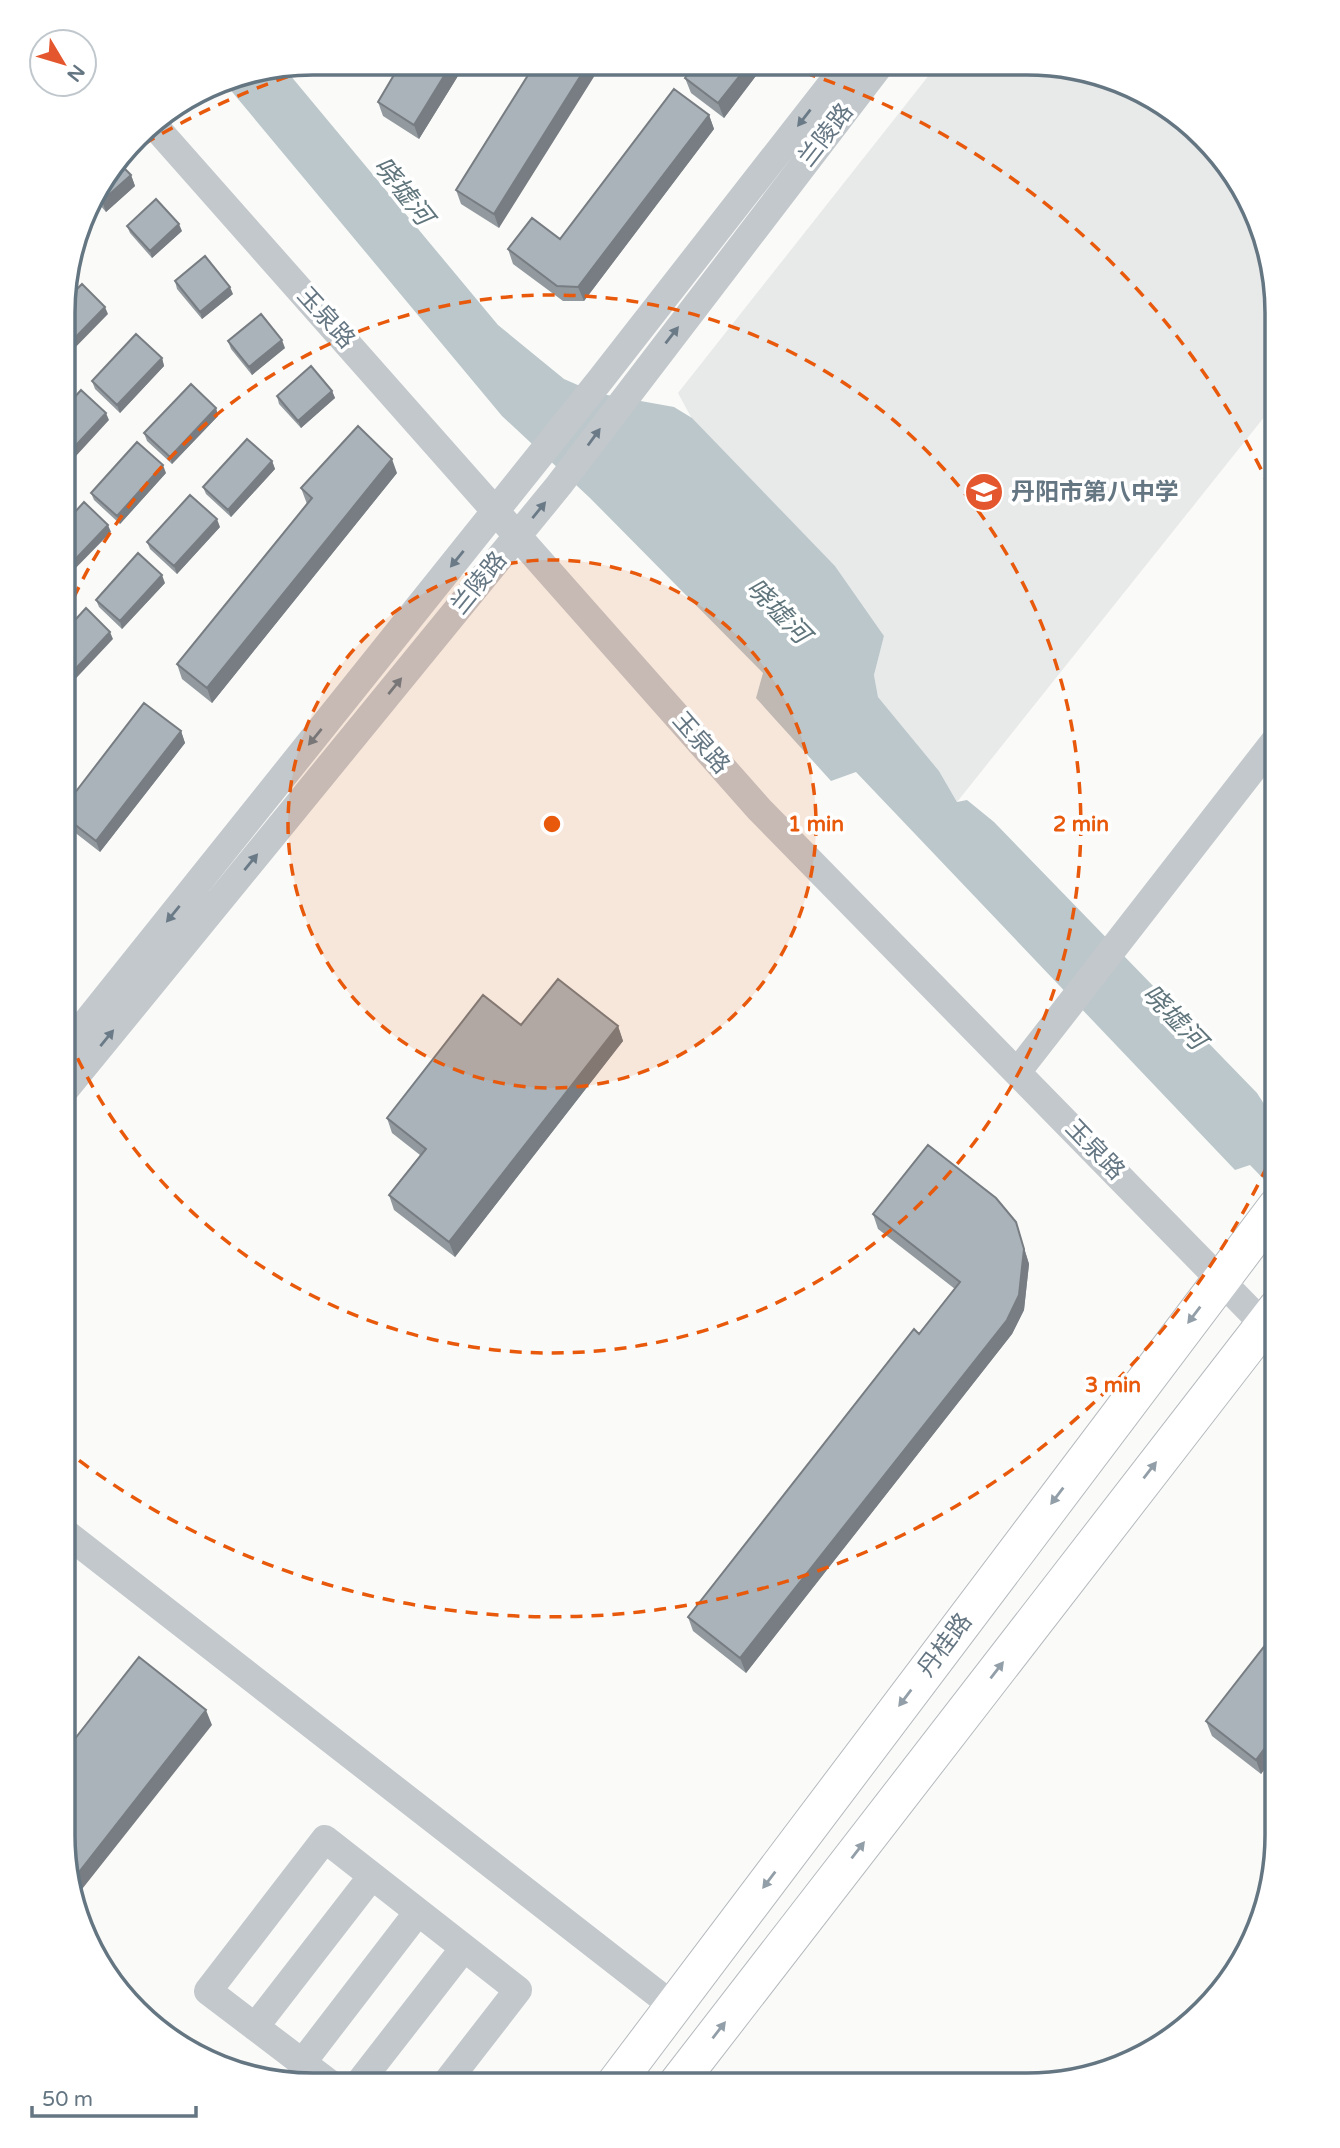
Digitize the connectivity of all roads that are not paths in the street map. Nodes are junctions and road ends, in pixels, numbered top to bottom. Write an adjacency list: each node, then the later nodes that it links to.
1 (838, 75): 4 (street, 兰陵路, one-way to 4)
2 (872, 75): 5 (street, 兰陵路, one-way to 2)
3 (160, 131): 4 (street, 玉泉路)
4 (496, 510): 5 (street, 玉泉路); 7 (street, 兰陵路, one-way to 7)
5 (518, 535): 8 (street, 玉泉路); 9 (street, 兰陵路, one-way to 5)
6 (1265, 754): 8 (street)
7 (75, 1035)
8 (1018, 1072): 11 (street, 玉泉路)
9 (75, 1078)
10 (1264, 1223): 11 (main road, 丹桂路)
11 (1220, 1279): 12 (street, 玉泉路); 18 (main road, 丹桂路, one-way to 18)
12 (1264, 1317)
13 (1264, 1333): 25 (main road, one-way to 13)
14 (75, 1540): 18 (street)
15 (372, 1876): 16 (street); 19 (street); 19 (street)
16 (418, 1912): 17 (street); 20 (street)
17 (464, 1948): 22 (street); 23 (street)
18 (673, 2006): 24 (main road, 丹桂路)
19 (255, 2027): 20 (street)
20 (302, 2063): 21 (street)
21 (316, 2073)
22 (367, 2073)
23 (454, 2073)
24 (623, 2073)
25 (686, 2073)

